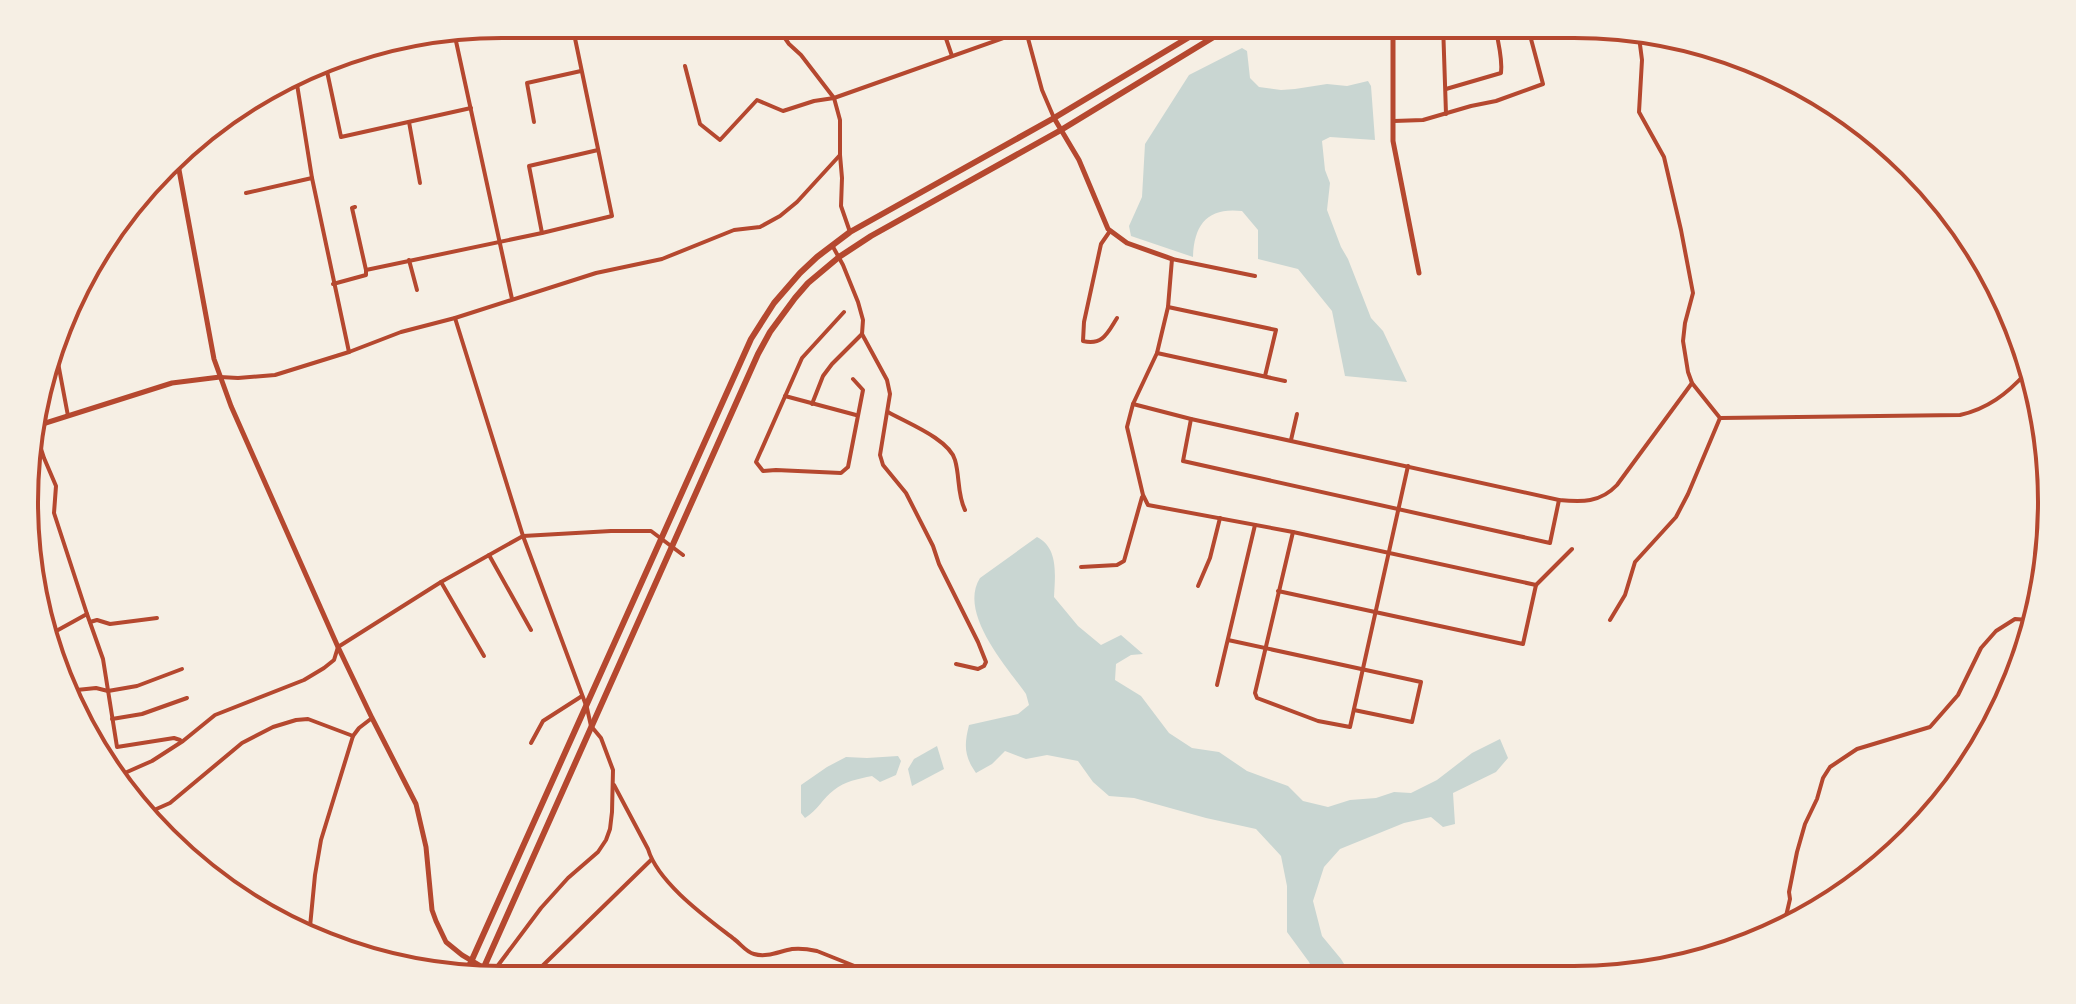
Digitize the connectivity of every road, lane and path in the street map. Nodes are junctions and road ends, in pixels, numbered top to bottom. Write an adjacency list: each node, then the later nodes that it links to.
1 (575, 38): 16 (street)
2 (785, 38): 20 (street)
3 (946, 38): 14 (street)
4 (1005, 38): 14 (street)
5 (1028, 38): 23 (street)
6 (1188, 38): 23 (highway)
7 (1212, 38): 27 (highway)
8 (1393, 38): 24 (street)
9 (1444, 38): 19 (street)
10 (1497, 38): 19 (street)
11 (1531, 38): 22 (street)
12 (456, 41): 21 (street)
13 (1640, 43): 62 (street)
14 (952, 56): 20 (street)
15 (685, 66): 20 (street)
16 (581, 71): 26 (street); 28 (street)
17 (327, 72): 25 (street)
18 (297, 86): 31 (street)
19 (1446, 89): 22 (street)
20 (834, 98): 29 (street)
21 (471, 108): 25 (street); 38 (street)
22 (1446, 114): 24 (street)
23 (1054, 118): 27 (street); 36 (highway)
24 (1394, 121): 44 (street)
25 (409, 122): 32 (street)
26 (534, 122)
27 (1061, 130): 35 (street); 40 (highway)
28 (598, 150): 37 (street); 37 (street)
29 (840, 155): 36 (street); 48 (street)
30 (179, 169): 58 (street)
31 (312, 178): 33 (street); 46 (street)
32 (420, 183)
33 (246, 193)
34 (355, 207): 43 (street)
35 (1110, 231): 41 (street); 52 (street)
36 (850, 232): 39 (highway)
37 (542, 233): 38 (street)
38 (498, 241): 42 (street); 48 (street)
39 (832, 245): 40 (street); 113 (highway)
40 (839, 257): 53 (street); 117 (highway)
41 (1172, 259): 45 (street); 49 (street)
42 (409, 260): 43 (street); 47 (street)
43 (366, 270): 46 (street)
44 (1419, 273)
45 (1255, 276)
46 (333, 284): 54 (street)
47 (417, 290)
48 (512, 299): 51 (street)
49 (1168, 307): 55 (street); 57 (street)
50 (844, 312): 63 (street)
51 (455, 318): 54 (street); 83 (street)
52 (1117, 318)
53 (862, 334): 64 (street); 66 (street)
54 (349, 352): 58 (street)
55 (1157, 353): 57 (street); 65 (street)
56 (59, 367): 69 (street)
57 (1265, 376): 61 (street)
58 (220, 377): 69 (street); 102 (street)
59 (2021, 378): 70 (street)
60 (853, 379): 68 (street)
61 (1285, 381)
62 (1692, 383): 70 (street); 77 (street)
63 (785, 396): 64 (street); 68 (street)
64 (812, 404): 68 (street)
65 (1133, 404): 71 (street); 76 (street)
66 (888, 412): 78 (street); 105 (street)
67 (1297, 414): 73 (street)
68 (856, 415)
69 (68, 416): 72 (street)
70 (1720, 418): 96 (street)
71 (1191, 419): 73 (street); 79 (street)
72 (45, 423)
73 (1291, 440): 75 (street)
74 (41, 450): 94 (street)
75 (1408, 466): 77 (street); 79 (street)
76 (1143, 495): 80 (street); 88 (street)
77 (1559, 500): 79 (street)
78 (965, 510)
79 (1399, 510): 85 (street)
80 (1220, 518): 81 (street); 91 (street)
81 (1255, 525): 82 (street); 101 (street)
82 (1293, 532): 85 (street); 92 (street)
83 (523, 536): 86 (street); 87 (street); 111 (street)
84 (1572, 549): 90 (street)
85 (1389, 554): 90 (street); 93 (street)
86 (489, 555): 89 (street); 99 (street)
87 (683, 555)
88 (1081, 567)
89 (441, 582): 102 (street); 104 (street)
90 (1536, 585): 93 (street)
91 (1198, 586)
92 (1277, 591): 93 (street); 103 (street)
93 (1377, 612): 106 (street)
94 (87, 614): 98 (street); 100 (street)
95 (157, 618): 98 (street)
96 (1610, 620)
97 (2023, 620): 125 (street)
98 (90, 622): 110 (street)
99 (531, 630)
100 (57, 631)
101 (1228, 640): 103 (street); 108 (street)
102 (338, 647): 115 (street); 119 (street)
103 (1265, 648): 106 (street); 114 (street)
104 (484, 656)
105 (956, 664)
106 (1364, 668): 114 (street); 114 (street)
107 (182, 669): 110 (street)
108 (1217, 685)
109 (78, 690): 110 (street)
110 (108, 691): 116 (street)
111 (582, 696): 113 (street); 120 (street)
112 (187, 698): 116 (street)
113 (587, 708): 117 (street); 127 (highway)
114 (1354, 710)
115 (372, 718): 118 (street); 127 (street)
116 (112, 719): 119 (street)
117 (591, 726): 122 (street); 130 (highway)
118 (353, 736): 123 (street); 126 (street)
119 (183, 741): 121 (street)
120 (531, 743)
121 (126, 773)
122 (613, 783): 124 (street); 131 (street)
123 (154, 809)
124 (651, 860): 132 (street); 133 (street)
125 (1786, 914)
126 (310, 924)
127 (471, 961): 128 (highway); 129 (street)
128 (469, 965)
129 (475, 965)
130 (485, 965)
131 (498, 966)
132 (542, 966)
133 (854, 966)

